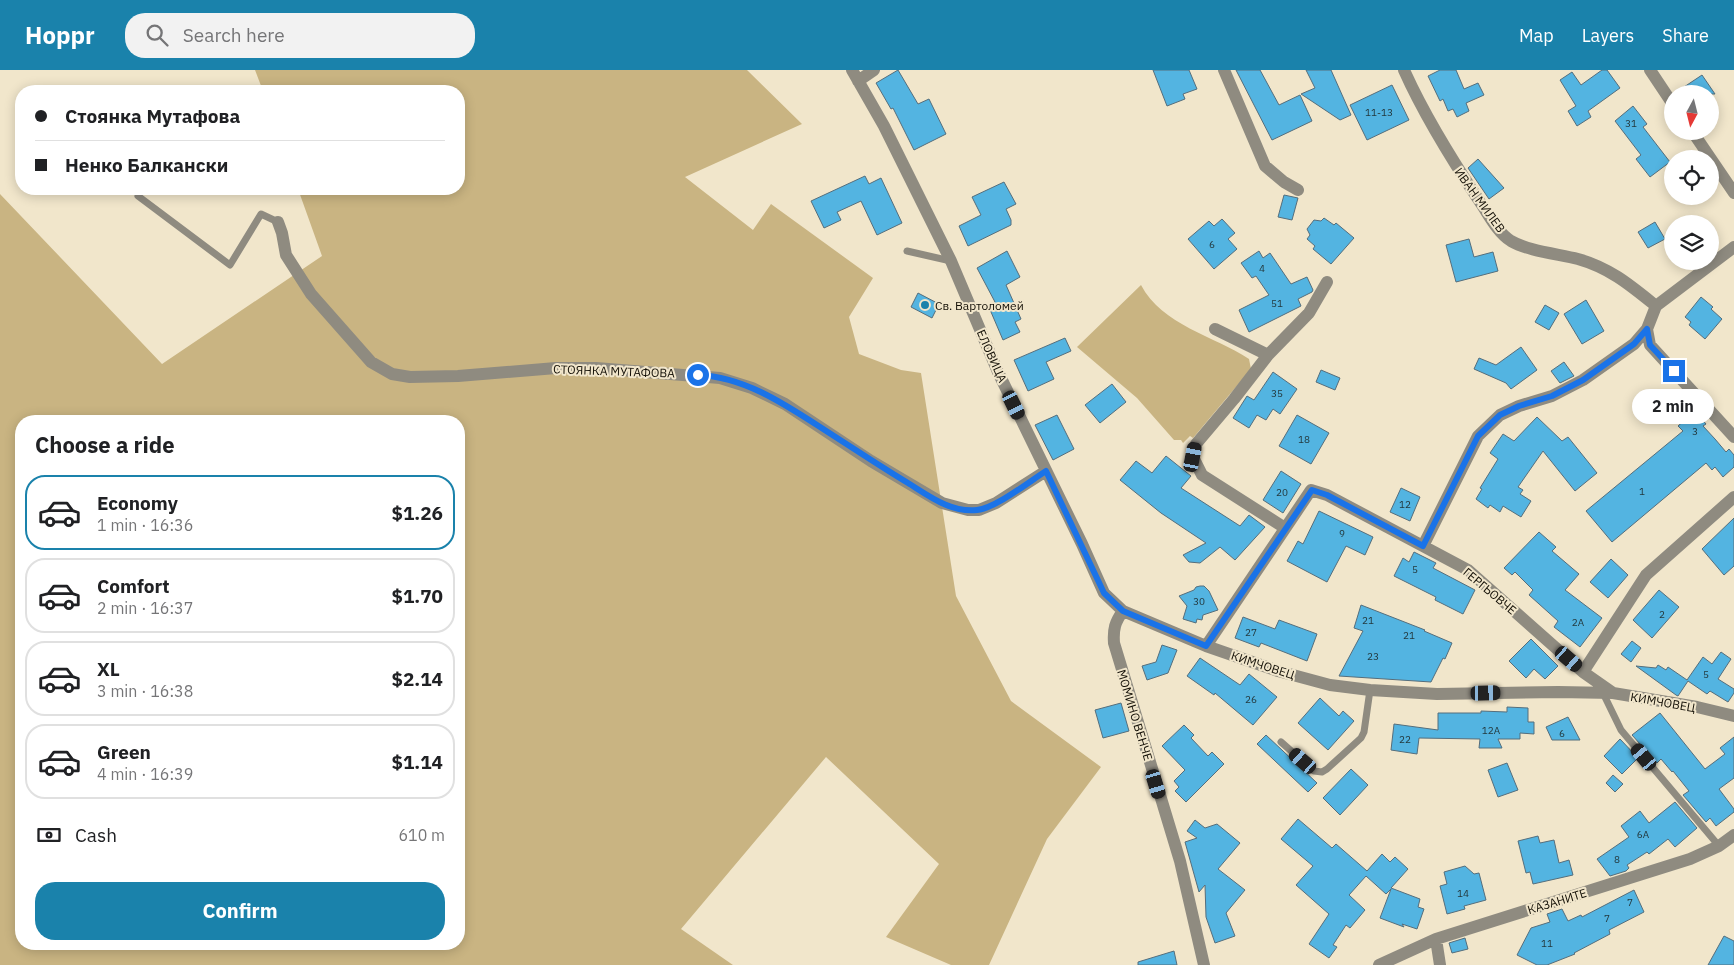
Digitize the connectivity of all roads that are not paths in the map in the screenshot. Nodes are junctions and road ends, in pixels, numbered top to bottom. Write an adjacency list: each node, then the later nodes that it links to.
1 (874, 70): 5 (street)
2 (1224, 70): 8 (street)
3 (1404, 70): 16 (street, ИВАН МИЛЕВ)
4 (1650, 70): 6 (street)
5 (855, 76): 14 (street, ЕЛОВИЦА)
6 (1664, 91)
7 (1698, 140): 9 (street)
8 (1298, 190)
9 (1734, 193)
10 (138, 196): 11 (lane)
11 (278, 222): 21 (street, СТОЯНКА МУТАФОВА)
12 (1734, 247): 16 (street)
13 (907, 251): 14 (lane)
14 (951, 261): 21 (street, ЕЛОВИЦА)
15 (1327, 282): 19 (street)
16 (1656, 306): 18 (street)
17 (1215, 329): 19 (street)
18 (1647, 329): 20 (street); 24 (street)
19 (1268, 355): 23 (street)
20 (1734, 437)
21 (1046, 471): 25 (street, ЕЛОВИЦА)
22 (1734, 497): 27 (street)
23 (1285, 528): 24 (street, ГЕРГЬОВЧЕ); 26 (street)
24 (1423, 546): 27 (street, ГЕРГЬОВЧЕ)
25 (1123, 611): 26 (street, КИМЧОВЕЦ); 35 (street, МОМИНО ВЕНЧЕ)
26 (1206, 646): 28 (street, КИМЧОВЕЦ)
27 (1584, 672): 29 (street, ГЕРГЬОВЧЕ)
28 (1370, 690): 29 (street, КИМЧОВЕЦ); 31 (lane)
29 (1608, 693): 30 (street, КИМЧОВЕЦ); 33 (lane)
30 (1734, 716)
31 (1281, 742)
32 (1734, 834): 33 (street, КАЗАНИТЕ)
33 (1718, 846): 34 (street, КАЗАНИТЕ)
34 (1436, 939): 36 (street, КАЗАНИТЕ); 37 (street)
35 (1204, 965)
36 (1379, 965)
37 (1440, 965)

